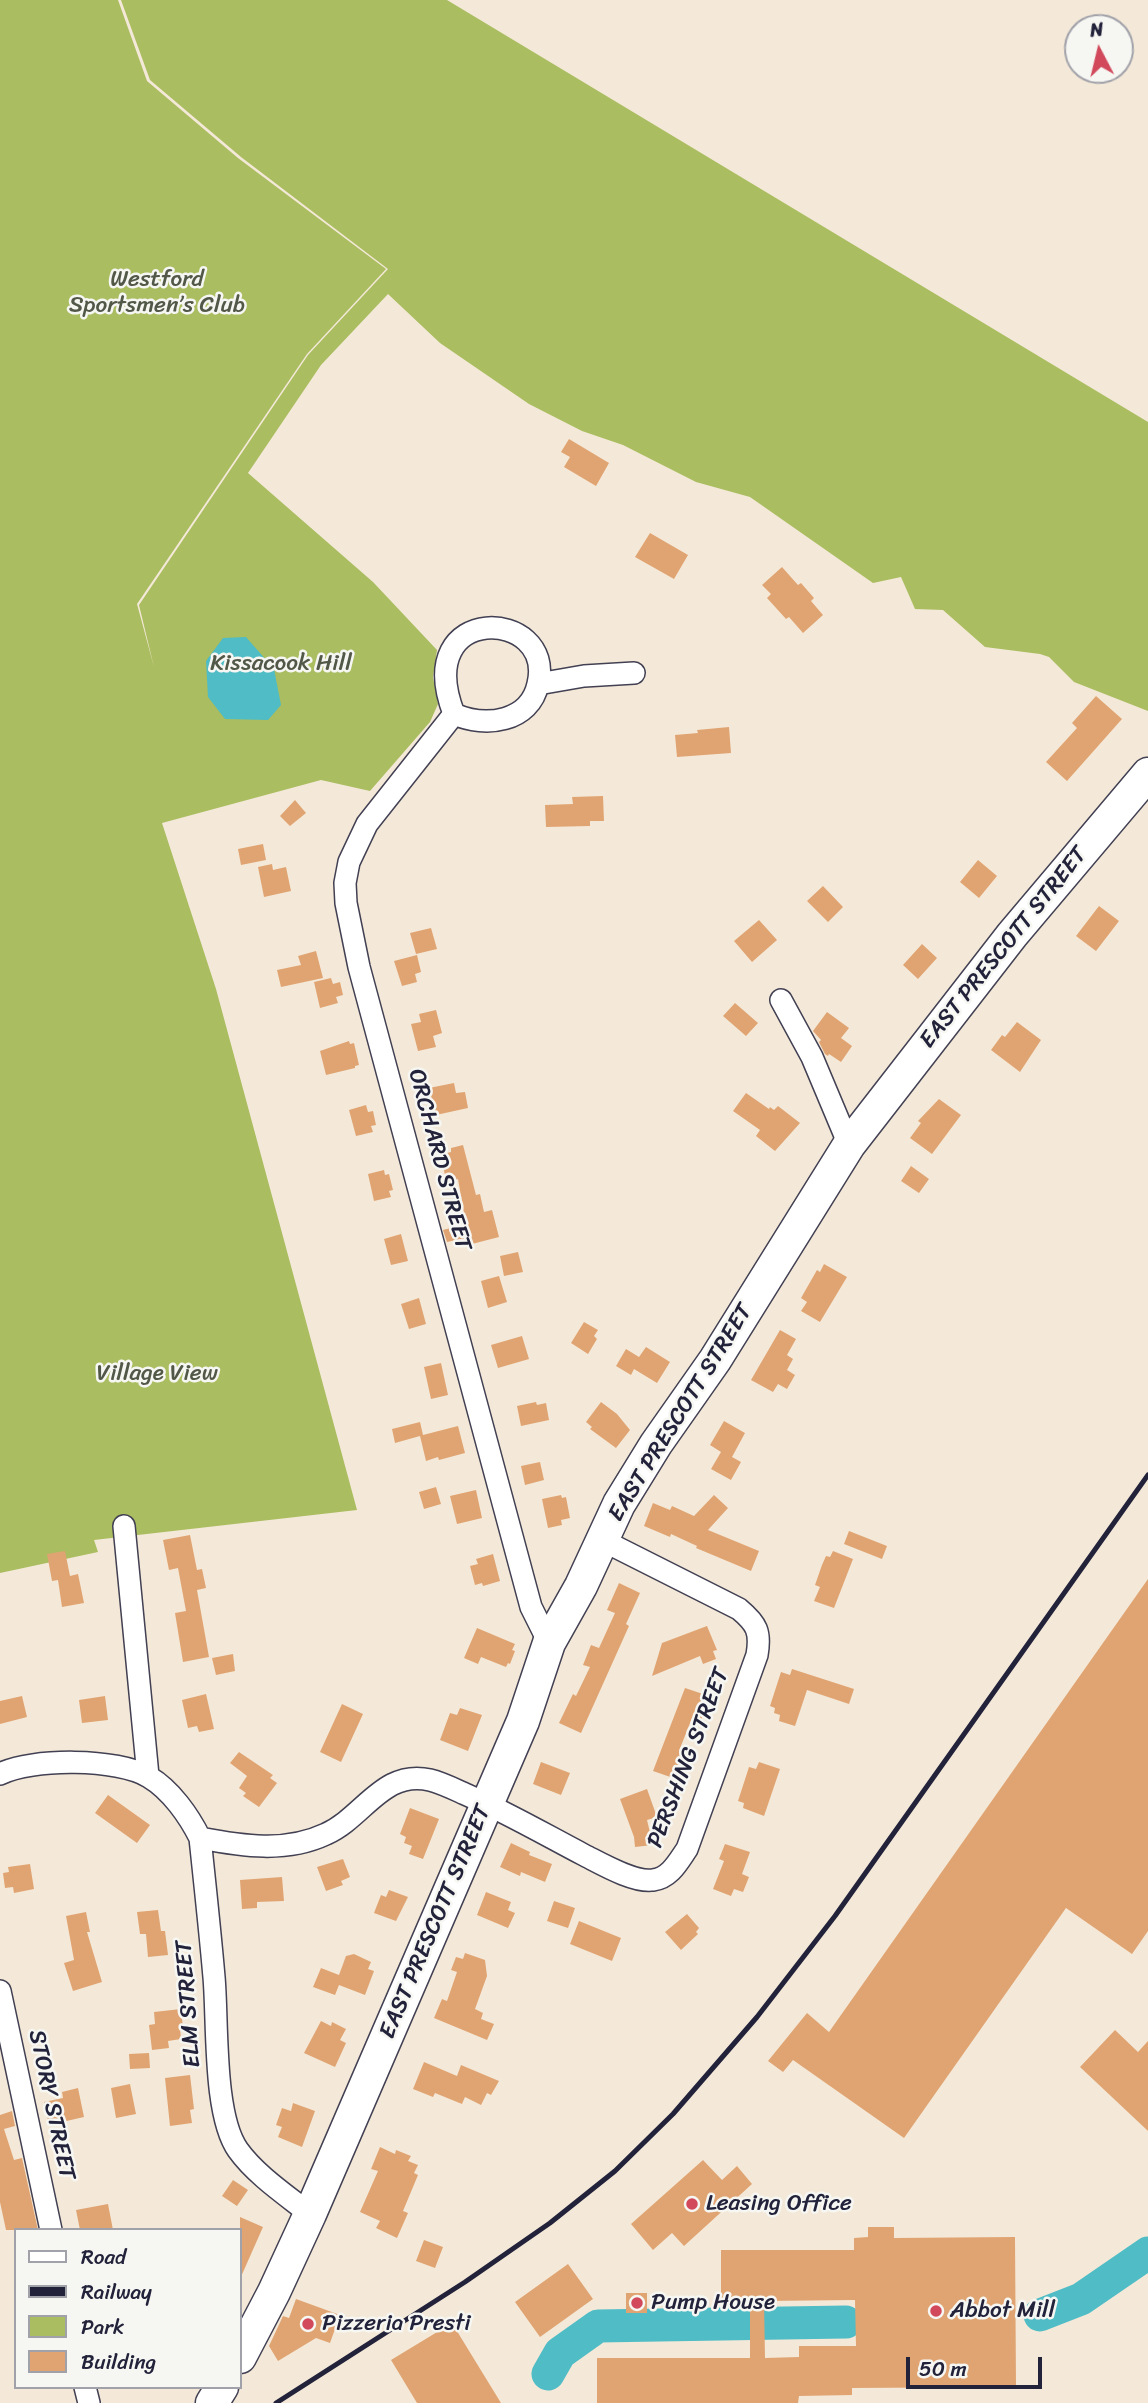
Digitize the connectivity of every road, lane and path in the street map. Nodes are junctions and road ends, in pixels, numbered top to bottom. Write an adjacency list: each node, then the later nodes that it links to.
1 (634, 673): 2 (street)
2 (538, 684): 3 (street); 3 (street)
3 (454, 714): 9 (street, ORCHARD STREET)
4 (1148, 774): 6 (main road, EAST PRESCOTT STREET)
5 (781, 1000): 6 (street)
6 (849, 1144): 8 (main road, EAST PRESCOTT STREET)
7 (124, 1527): 11 (street)
8 (602, 1540): 9 (main road, EAST PRESCOTT STREET); 12 (street, PERSHING STREET)
9 (550, 1643): 12 (main road, EAST PRESCOTT STREET)
10 (0, 1774): 11 (street)
11 (148, 1776): 13 (street, ELM STREET)
12 (488, 1804): 13 (street); 15 (main road, EAST PRESCOTT STREET)
13 (200, 1838): 15 (street, ELM STREET)
14 (0, 1991): 16 (street, STORY STREET)
15 (310, 2214): 17 (main road, EAST PRESCOTT STREET)
16 (51, 2228)
17 (242, 2353)

